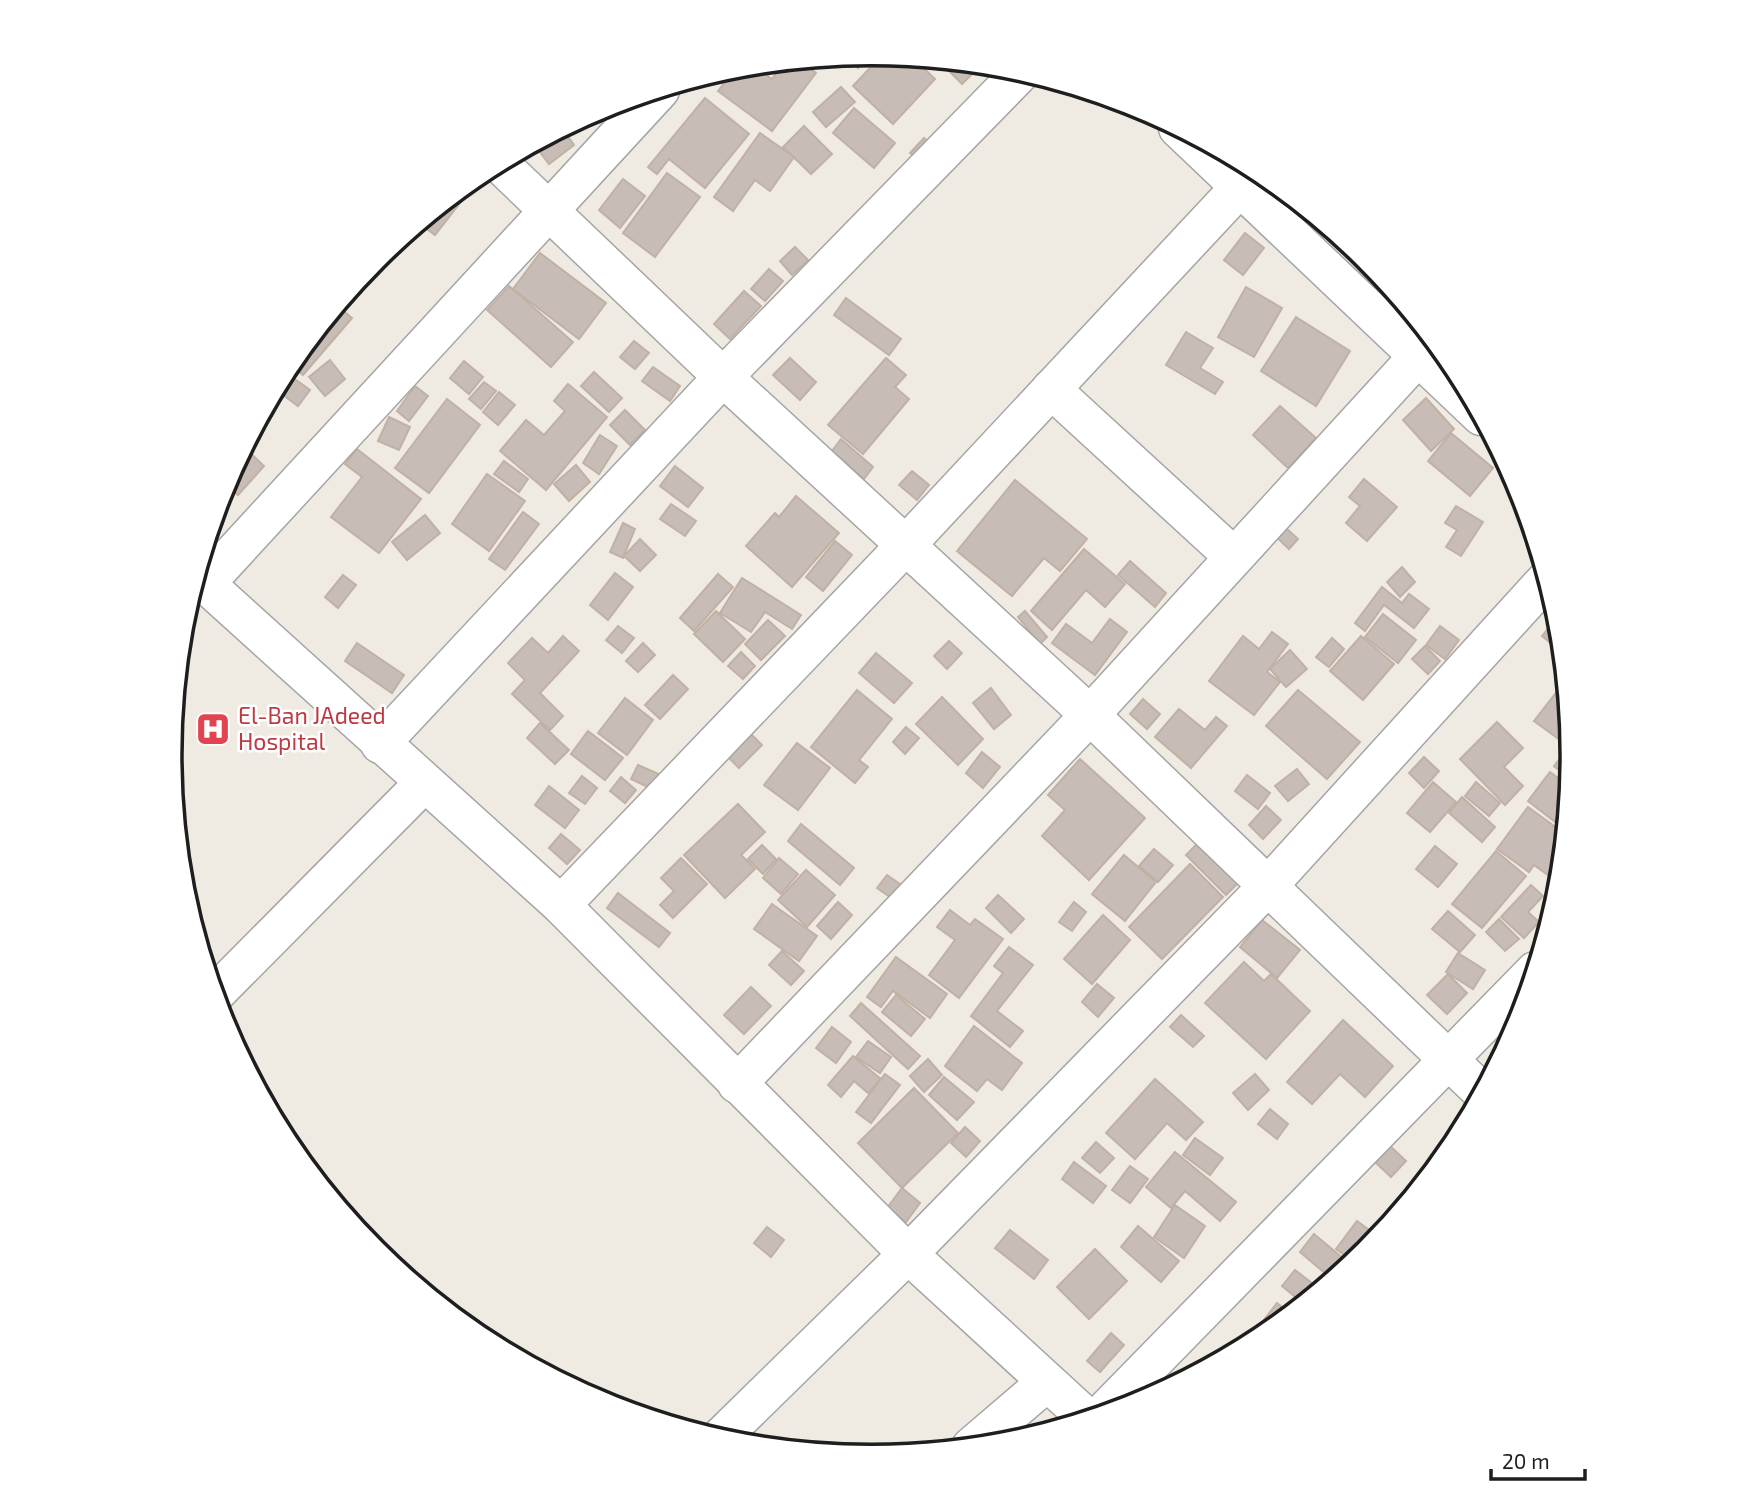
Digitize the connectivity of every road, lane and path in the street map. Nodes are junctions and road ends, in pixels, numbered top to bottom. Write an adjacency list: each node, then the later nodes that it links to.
1 (1012, 81): 9 (street)
2 (647, 104): 6 (street)
3 (508, 171): 6 (street)
4 (1247, 178): 10 (street)
5 (1249, 180): 7 (street)
6 (550, 209): 9 (street); 13 (street)
7 (1425, 346)
8 (1426, 347): 12 (street)
9 (723, 377): 11 (street); 17 (street)
10 (1051, 389): 11 (street); 12 (street)
11 (905, 546): 16 (street); 20 (street)
12 (1234, 556): 16 (street)
13 (207, 574)
14 (205, 583): 17 (street)
15 (1539, 587): 19 (street)
16 (1090, 715): 19 (street); 24 (street)
17 (380, 744): 18 (street)
18 (424, 783): 20 (street); 21 (street)
19 (1267, 887): 23 (street); 26 (street)
20 (561, 905): 24 (street)
21 (223, 986)
22 (1520, 986): 23 (street)
23 (1449, 1062): 25 (street); 28 (street)
24 (737, 1084): 26 (street)
25 (1475, 1086)
26 (908, 1254): 27 (street); 30 (street)
27 (1047, 1382): 29 (street); 31 (street)
28 (1117, 1399)
29 (1080, 1412)
30 (729, 1429)
31 (985, 1435)

